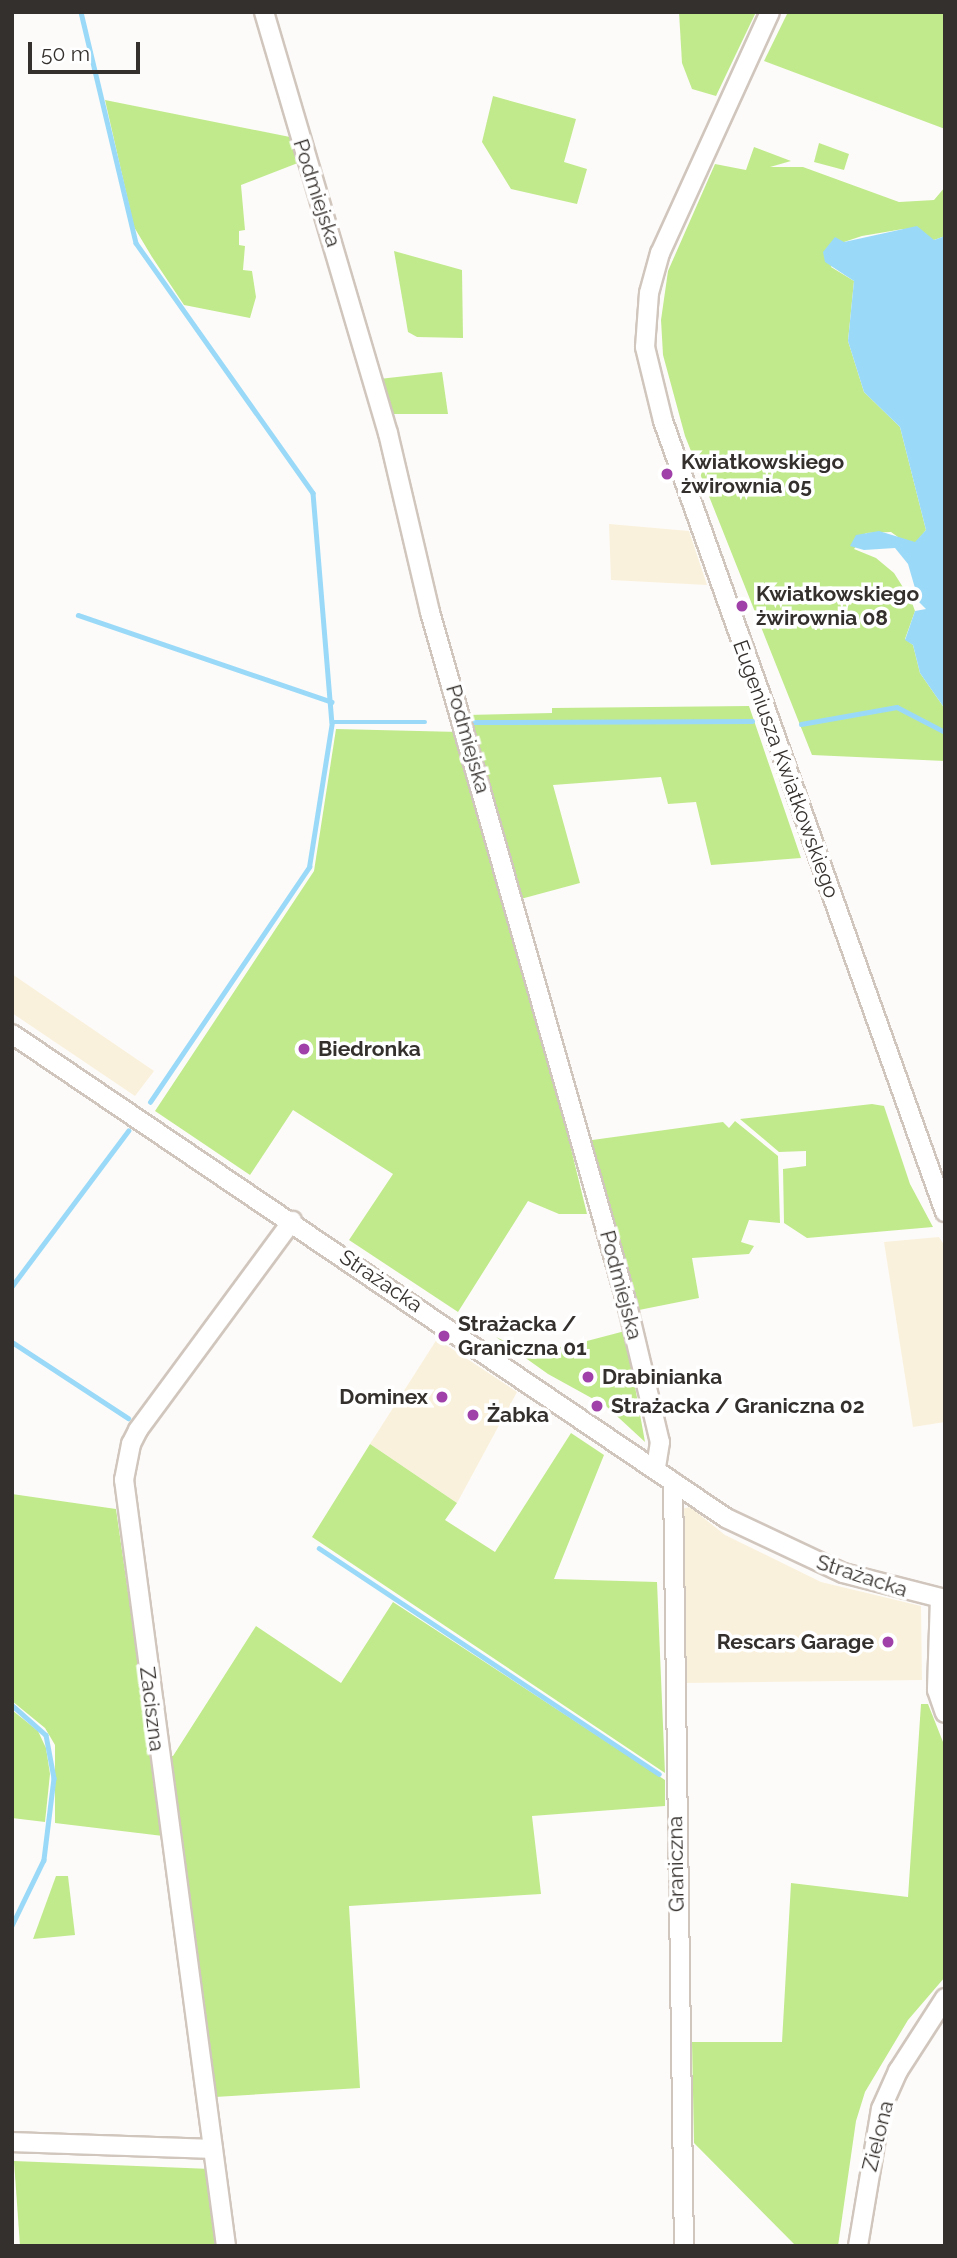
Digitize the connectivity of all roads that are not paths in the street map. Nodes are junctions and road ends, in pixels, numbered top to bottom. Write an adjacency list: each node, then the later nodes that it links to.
1 (264, 12): 6 (street, Podmiejska)
2 (770, 12): 4 (street, Eugeniusza Kwiatkowskiego)
3 (12, 1034): 5 (street, Strażacka)
4 (945, 1212)
5 (292, 1221): 6 (street, Strażacka); 12 (street, Zaciszna)
6 (656, 1468): 7 (street, Strażacka)
7 (673, 1482): 8 (street, Strażacka); 14 (street, Graniczna)
8 (942, 1599): 9 (street)
9 (945, 1713)
10 (945, 1998): 15 (street, Zielona)
11 (12, 2142): 12 (street)
12 (213, 2149): 13 (street, Zaciszna)
13 (226, 2246)
14 (684, 2246)
15 (858, 2246)

